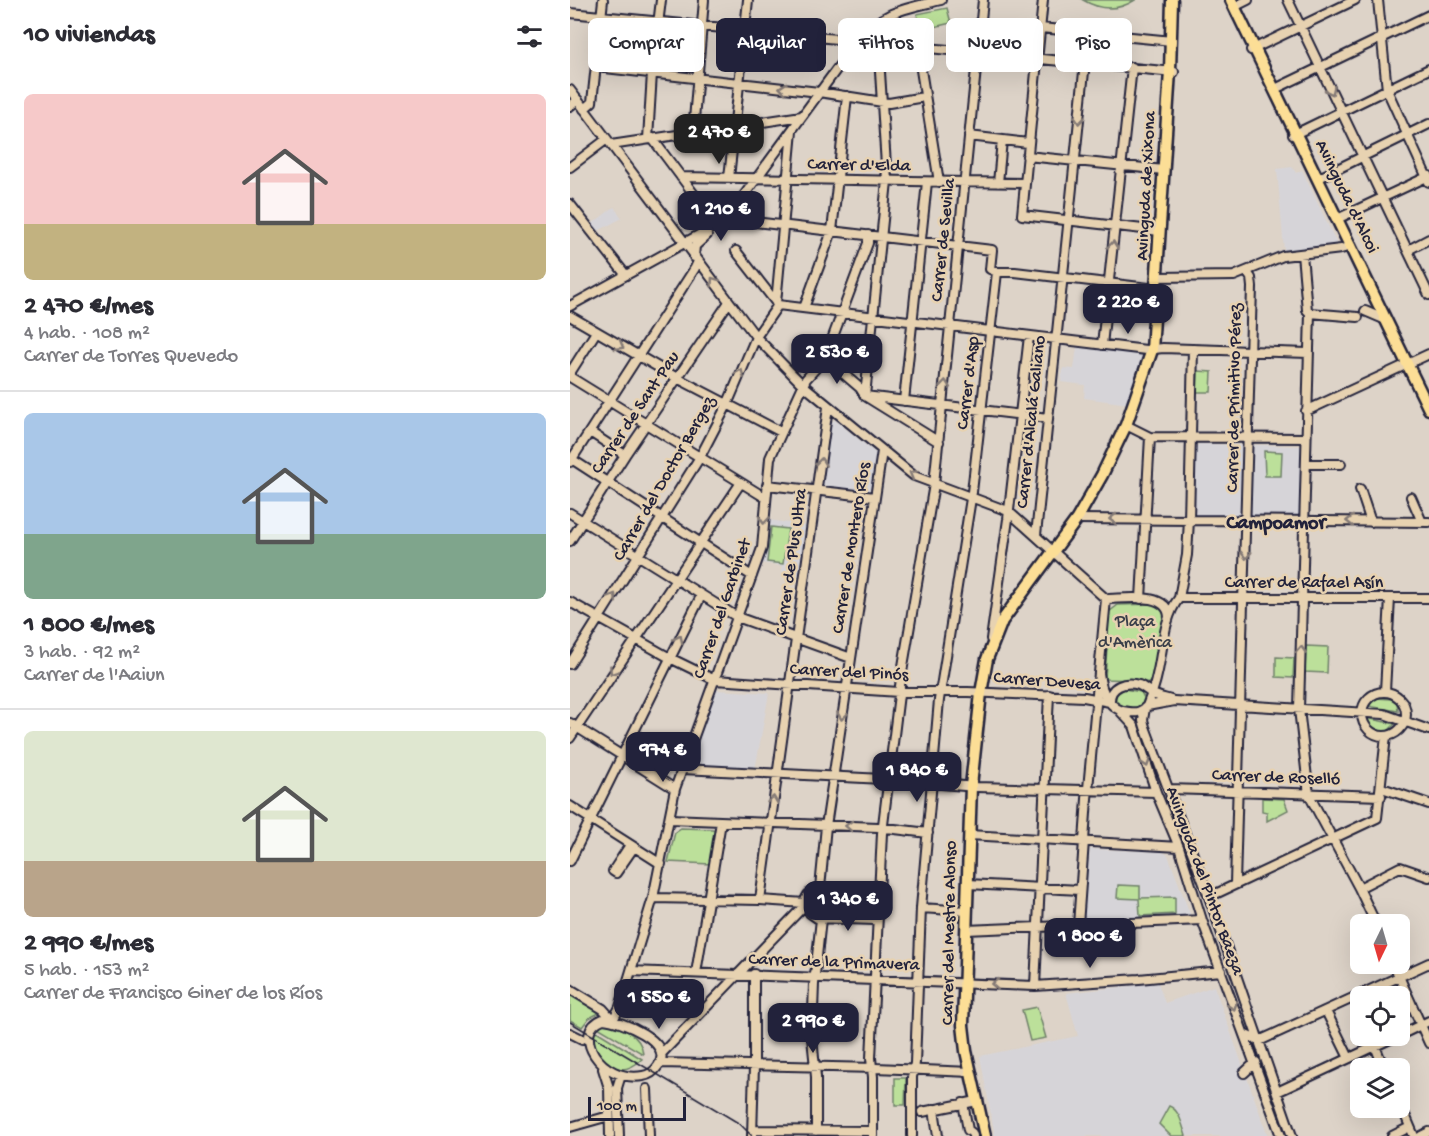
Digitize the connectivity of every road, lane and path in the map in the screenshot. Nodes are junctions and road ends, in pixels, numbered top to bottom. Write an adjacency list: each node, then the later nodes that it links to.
1 (603, 0): 17 (street)
2 (661, 0): 19 (street)
3 (704, 0): 20 (street)
4 (748, 0): 21 (street)
5 (941, 0): 22 (street)
6 (983, 0): 23 (street, Carrer de Sevilla)
7 (1043, 0): 24 (street)
8 (1172, 0): 28 (main road, Avinguda de Xixona)
9 (1248, 0): 14 (street)
10 (1288, 0): 25 (street)
11 (1355, 0): 13 (street)
12 (1378, 0): 27 (street)
13 (1343, 2): 25 (street)
14 (1233, 3): 29 (main road, Avinguda d'Alcoi)
15 (570, 13): 17 (street)
16 (1429, 15): 27 (street)
17 (601, 16): 18 (street)
18 (624, 18)
19 (659, 18)
20 (703, 18)
21 (746, 18)
22 (883, 18)
23 (981, 18)
24 (1042, 18)
25 (1301, 26): 29 (street); 32 (street)
26 (1043, 28): 28 (street)
27 (1382, 38): 32 (street); 50 (street)
28 (1172, 41): 34 (main road, Avinguda de Xixona)
29 (1253, 50): 48 (main road, Avinguda d'Alcoi)
30 (838, 67): 51 (street)
31 (1132, 67): 34 (street)
32 (1320, 67): 48 (street); 58 (street, one-way to 58)
33 (1429, 69): 50 (street)
34 (1172, 71): 76 (main road, Avinguda de Xixona)
35 (595, 72): 57 (street)
36 (643, 72): 45 (street)
37 (699, 72): 46 (street)
38 (740, 72): 47 (street)
39 (880, 72): 55 (street)
40 (921, 72): 53 (street)
41 (976, 72): 66 (street, Carrer de Sevilla)
42 (1035, 72): 70 (street)
43 (1084, 72): 73 (street, Carrer d'Alcalá Galiano, one-way to 73)
44 (1131, 72): 74 (street)
45 (652, 73): 46 (street); 67 (street)
46 (698, 79): 47 (street); 63 (street)
47 (739, 84): 51 (street, one-way to 47); 61 (street)
48 (1275, 89): 64 (main road, Avinguda d'Alcoi)
49 (570, 90): 54 (street)
50 (1387, 90): 58 (street); 65 (street)
51 (819, 92): 52 (street); 59 (street)
52 (847, 96): 55 (street); 83 (street)
53 (924, 97): 55 (street); 86 (street)
54 (578, 100): 56 (street); 57 (street)
55 (882, 101): 84 (street)
56 (570, 106)
57 (584, 109): 69 (street)
58 (1342, 112): 64 (street); 72 (street)
59 (802, 116): 61 (street); 62 (street)
60 (1429, 124): 65 (street)
61 (735, 125): 63 (street); 78 (street)
62 (792, 129): 80 (street); 81 (street)
63 (693, 132): 67 (street)
64 (1294, 134): 79 (main road, Avinguda d'Alcoi)
65 (1407, 135): 72 (street); 82 (street)
66 (969, 136): 68 (street); 87 (street, Carrer de Sevilla)
67 (650, 139): 69 (street); 77 (street)
68 (1002, 140): 70 (street); 88 (street)
69 (609, 142): 75 (street); 105 (street)
70 (1028, 143): 71 (street)
71 (1027, 156): 73 (street); 89 (street)
72 (1363, 156): 79 (street); 90 (street)
73 (1075, 161): 74 (street); 95 (street, Carrer d'Alcalá Galiano)
74 (1122, 166): 76 (street); 98 (street)
75 (570, 167)
76 (1164, 170): 100 (main road, Avinguda de Xixona)
77 (681, 177): 78 (street, Carrer d'Elda); 96 (street)
78 (729, 178): 80 (street, Carrer d'Elda)
79 (1319, 178): 93 (main road, Avinguda d'Alcoi)
80 (756, 179): 81 (street, Carrer d'Elda); 92 (street)
81 (787, 179): 83 (street, Carrer d'Elda); 97 (street)
82 (1428, 179): 90 (street)
83 (836, 180): 84 (street, Carrer d'Elda); 99 (street)
84 (887, 181): 85 (street, Carrer d'Elda); 102 (street)
85 (927, 182): 86 (street, Carrer d'Elda); 104 (street)
86 (939, 182): 87 (street, Carrer d'Elda)
87 (965, 182): 88 (street, Carrer d'Elda); 106 (street, Carrer de Sevilla)
88 (998, 183): 89 (street, Carrer d'Elda)
89 (1024, 183): 95 (street)
90 (1383, 198): 93 (street); 108 (street)
91 (570, 204): 114 (street)
92 (733, 209): 94 (street); 96 (street)
93 (1338, 219): 107 (main road, Avinguda d'Alcoi)
94 (738, 220): 97 (street); 111 (street)
95 (1070, 220): 98 (street); 116 (street, Carrer d'Alcalá Galiano)
96 (717, 225): 105 (street)
97 (783, 225): 99 (street); 121 (street)
98 (1115, 226): 100 (street); 117 (street, one-way to 98)
99 (831, 231): 101 (street); 123 (street)
100 (1160, 231): 115 (main road, Avinguda de Xixona)
101 (868, 235): 102 (street); 126 (street, Carrer del Garbinet)
102 (882, 237): 104 (street); 129 (street)
103 (1429, 239): 108 (street)
104 (921, 242): 106 (street); 131 (street)
105 (685, 243): 111 (street); 114 (street)
106 (960, 246): 112 (street, Carrer d'Asp); 132 (street, Carrer de Sevilla)
107 (1351, 246): 110 (street); 130 (main road, Avinguda d'Alcoi)
108 (1408, 250): 119 (street)
109 (736, 251): 121 (street)
110 (1302, 254): 113 (street); 125 (street)
111 (696, 259): 120 (street, one-way to 111); 144 (street)
112 (997, 272): 116 (street); 134 (street, Carrer d'Asp)
113 (1247, 272): 115 (street); 141 (street, Carrer de Primitivo Pérez)
114 (625, 274): 122 (street)
115 (1158, 277): 118 (main road, Avinguda de Xixona)
116 (1063, 278): 117 (street); 137 (street, Carrer d'Alcalá Galiano)
117 (1109, 284): 118 (street); 138 (street)
118 (1157, 289): 140 (main road, Avinguda de Xixona)
119 (1429, 296)
120 (729, 302): 136 (street); 148 (street, Carrer de Sant Pau)
121 (777, 304): 123 (street); 136 (street, Carrer del Doctor Bergez)
122 (570, 306)
123 (804, 308): 126 (street)
124 (1365, 310): 130 (street)
125 (1310, 313): 128 (street); 142 (street)
126 (843, 314): 129 (street); 145 (street, Carrer del Garbinet)
127 (570, 316): 133 (street)
128 (1358, 317)
129 (874, 318): 131 (street); 150 (street)
130 (1386, 320): 146 (main road, Avinguda d'Alcoi)
131 (913, 322): 132 (street); 153 (street)
132 (951, 327): 134 (street); 155 (street, Carrer de Sevilla, one-way to 132)
133 (596, 332): 144 (street, one-way to 144); 147 (street)
134 (991, 332): 135 (street); 158 (street, Carrer d'Asp)
135 (1029, 336): 137 (street); 160 (street, Carrer del Mestre Alonso)
136 (756, 337): 149 (street); 154 (street, Carrer del Doctor Bergez, one-way to 136)
137 (1056, 339): 138 (street); 161 (street, Carrer d'Alcalá Galiano)
138 (1102, 345): 140 (street)
139 (1193, 349): 140 (street); 141 (street); 167 (street)
140 (1152, 350): 163 (main road, Avinguda de Xixona)
141 (1251, 351): 142 (street); 168 (street, Carrer de Primitivo Pérez)
142 (1308, 353): 159 (street)
143 (1429, 354): 146 (street)
144 (639, 357): 148 (street); 152 (street)
145 (825, 358): 149 (street, Carrer del Garbinet); 150 (street)
146 (1407, 364): 157 (main road, Avinguda d'Alcoi); 159 (street)
147 (570, 375): 152 (street)
148 (677, 378): 154 (street); 162 (street, Carrer de Sant Pau)
149 (803, 386): 156 (street); 165 (street, Carrer del Garbinet)
150 (863, 387): 151 (street)
151 (865, 396): 153 (street); 170 (street)
152 (610, 400): 162 (street); 164 (street)
153 (904, 400): 155 (street)
154 (727, 405): 165 (street); 173 (street, Carrer del Doctor Bergez)
155 (943, 405): 158 (street); 170 (street, Carrer de Sevilla)
156 (828, 407): 171 (street); 182 (street, Carrer de Plus Ultra, one-way to 156)
157 (1429, 409)
158 (981, 410): 160 (street); 186 (street, Carrer d'Asp)
159 (1306, 411): 169 (street)
160 (1019, 414): 161 (street); 187 (street, Carrer del Mestre Alonso)
161 (1048, 418): 198 (street, Carrer d'Alcalá Galiano)
162 (646, 424): 172 (street, Carrer de Sant Pau); 173 (street)
163 (1126, 425): 166 (street); 190 (main road, Avinguda de Xixona)
164 (590, 432): 172 (street); 174 (street)
165 (781, 432): 179 (street, Carrer del Garbinet)
166 (1150, 437): 167 (street); 191 (street)
167 (1191, 437): 168 (street); 192 (street)
168 (1248, 438): 169 (street); 194 (street, Carrer de Primitivo Pérez)
169 (1306, 438): 175 (street)
170 (939, 442): 180 (street, Carrer de Sevilla)
171 (882, 451): 180 (street, one-way to 171); 184 (street, Carrer de Montero Ríos)
172 (625, 455): 177 (street, Carrer de Sant Pau)
173 (700, 457): 178 (street); 189 (street, Carrer del Doctor Bergez)
174 (571, 460): 177 (street)
175 (1306, 464): 176 (street); 195 (street)
176 (1341, 464)
177 (608, 482): 189 (street); 193 (street, Carrer de Sant Pau)
178 (740, 484): 185 (street); 200 (street)
179 (767, 484): 182 (street); 185 (street, Carrer del Garbinet)
180 (934, 484): 186 (street); 228 (street, Carrer de Sevilla)
181 (1360, 489): 196 (street)
182 (817, 490): 184 (street); 219 (street, Carrer de Plus Ultra)
183 (1411, 496): 197 (street)
184 (875, 497): 221 (street, Carrer de Montero Ríos)
185 (766, 498): 203 (street, Carrer del Garbinet, one-way to 203)
186 (971, 498): 187 (street); 229 (street, Carrer d'Asp)
187 (1008, 511): 198 (street); 222 (street, Carrer del Mestre Alonso)
188 (570, 513): 193 (street)
189 (663, 518): 200 (street); 202 (street, Carrer del Doctor Bergez)
190 (1077, 519): 191 (street, one-way to 190); 201 (main road, Avinguda de Xixona)
191 (1146, 519): 192 (street); 212 (street)
192 (1189, 520): 194 (street); 208 (street)
193 (583, 521): 199 (street, Carrer de Sant Pau); 202 (street)
194 (1247, 521): 195 (street); 206 (street, Carrer de Primitivo Pérez, one-way to 206)
195 (1305, 521): 196 (street, one-way to 195); 207 (street)
196 (1371, 522): 197 (street)
197 (1425, 522)
198 (1036, 535): 201 (street)
199 (570, 541)
200 (702, 542): 203 (street); 204 (street)
201 (1053, 552): 211 (street); 217 (main road, Avinguda de Xixona)
202 (640, 555): 204 (street); 214 (street, Carrer del Doctor Bergez, one-way to 202)
203 (752, 576): 215 (street, Carrer del Garbinet)
204 (676, 579): 205 (street); 218 (street)
205 (700, 596): 215 (street); 220 (street, one-way to 205)
206 (1244, 597): 207 (street, Carrer de Rafael Asín); 208 (street, Carrer de Rafael Asín); 235 (street, Carrer de Primitivo Pérez)
207 (1302, 597): 209 (street, Carrer de Rafael Asín); 237 (street, one-way to 207)
208 (1179, 598): 216 (street)
209 (1390, 598): 210 (street, Carrer de Rafael Asín); 227 (street)
210 (1429, 598)
211 (1106, 599): 212 (street); 233 (street)
212 (1141, 599): 216 (street)
213 (570, 602): 214 (street)
214 (600, 618): 218 (street); 223 (street, Carrer del Doctor Bergez)
215 (737, 618): 219 (street); 224 (street, Carrer del Garbinet)
216 (1169, 620): 231 (street)
217 (1002, 621): 222 (main road, Carrer del Mestre Alonso)
218 (636, 639): 220 (street); 241 (street, one-way to 241)
219 (797, 639): 221 (street); 225 (street, Carrer de Plus Ultra)
220 (670, 658): 224 (street); 245 (street)
221 (851, 658): 226 (street, Carrer de Montero Ríos)
222 (987, 659): 230 (main road, Carrer del Mestre Alonso)
223 (570, 664)
224 (715, 680): 225 (street, Carrer del Pinós); 246 (street, Carrer del Garbinet)
225 (790, 685): 226 (street, Carrer del Pinós); 247 (street, Carrer de Plus Ultra)
226 (846, 689): 228 (street, Carrer del Pinós); 248 (street, Carrer de Montero Ríos, one-way to 248)
227 (1385, 691): 239 (street); 240 (street)
228 (899, 692): 229 (street, Carrer del Pinós); 249 (street, Carrer de Sevilla)
229 (939, 692): 230 (street, Carrer del Pinós); 250 (street, Carrer d'Asp)
230 (981, 693): 232 (street, Carrer Devesa); 251 (main road, Carrer del Mestre Alonso)
231 (1151, 693): 233 (street); 234 (street); 236 (street)
232 (1049, 695): 233 (street, Carrer Devesa); 252 (street)
233 (1106, 698): 238 (street); 254 (street)
234 (1174, 701): 235 (street); 236 (street)
235 (1241, 706): 237 (street); 256 (street, Carrer de Primitivo Pérez)
236 (1146, 707): 238 (street); 255 (street, Avinguda del Pintor Baeza)
237 (1299, 709): 239 (street); 259 (street)
238 (1121, 712): 257 (street, Avinguda del Pintor Baeza, one-way to 257)
239 (1361, 712): 240 (street); 243 (street)
240 (1404, 721): 242 (street); 243 (street)
241 (574, 725): 244 (street); 245 (street)
242 (1429, 730)
243 (1386, 736): 258 (street)
244 (570, 738)
245 (624, 756): 253 (street); 262 (street)
246 (683, 769): 247 (street); 253 (street, Carrer del Garbinet)
247 (777, 774): 248 (street); 265 (street, Carrer de Plus Ultra, one-way to 247)
248 (834, 777): 249 (street); 266 (street, Carrer de Montero Ríos)
249 (889, 780): 250 (street); 267 (street, Carrer de Sevilla)
250 (931, 782): 251 (street); 268 (street, Carrer d'Asp)
251 (971, 786): 252 (street); 269 (main road, Carrer del Mestre Alonso)
252 (1044, 788): 254 (street); 270 (street)
253 (675, 789): 263 (street, Carrer del Garbinet)
254 (1088, 789): 257 (street); 272 (street)
255 (1170, 789): 256 (street, Carrer de Roselló); 282 (street, Avinguda del Pintor Baeza)
256 (1238, 791): 259 (street, Carrer de Roselló); 278 (street, Carrer de Primitivo Pérez)
257 (1156, 792): 273 (street, Avinguda del Pintor Baeza)
258 (1381, 792): 259 (street, Carrer de Roselló); 260 (street, Carrer de Roselló); 271 (street)
259 (1309, 795): 271 (street)
260 (1429, 804)
261 (570, 806): 262 (street)
262 (591, 819): 274 (street); 275 (street)
263 (669, 819): 264 (street); 275 (street, Carrer del Garbinet)
264 (721, 822): 265 (street); 284 (street)
265 (770, 824): 266 (street); 285 (street, Carrer de Plus Ultra)
266 (826, 826): 267 (street, one-way to 266); 286 (street, Carrer de Montero Ríos)
267 (883, 828): 268 (street); 291 (street, Carrer de Sevilla)
268 (928, 833): 287 (street, Carrer d'Asp)
269 (969, 835): 270 (street); 277 (main road, Carrer del Mestre Alonso)
270 (1043, 839): 272 (street); 279 (street)
271 (1332, 839): 278 (street); 280 (street)
272 (1084, 842): 273 (street); 281 (street)
273 (1179, 847): 292 (street, Avinguda del Pintor Baeza)
274 (570, 861)
275 (661, 864): 283 (street, Carrer del Garbinet)
276 (1429, 877): 280 (street)
277 (968, 884): 279 (street); 288 (main road, Carrer del Mestre Alonso)
278 (1235, 884): 282 (street)
279 (1040, 888): 281 (street); 294 (street)
280 (1359, 888): 289 (street)
281 (1080, 890): 293 (street)
282 (1209, 897): 318 (street, Avinguda del Pintor Baeza)
283 (653, 898): 284 (street); 297 (street, Carrer del Garbinet)
284 (709, 899): 285 (street); 299 (street)
285 (760, 900): 286 (street)
286 (805, 904): 290 (street); 300 (street, Carrer de Montero Ríos)
287 (921, 908): 288 (street); 306 (street, Carrer d'Asp)
288 (967, 911): 295 (main road, Carrer del Mestre Alonso)
289 (1371, 914)
290 (821, 919): 291 (street); 304 (street)
291 (876, 920): 305 (street, Carrer de Sevilla)
292 (1202, 920): 293 (street); 298 (street, Avinguda del Pintor Baeza)
293 (1078, 925): 294 (street)
294 (1038, 927): 295 (street); 308 (street)
295 (966, 930): 307 (main road, Carrer del Mestre Alonso)
296 (1429, 963): 303 (street)
297 (631, 971): 299 (street, Carrer de la Primavera); 311 (street, Carrer del Garbinet)
298 (1221, 971): 308 (street, Carrer de la Primavera); 315 (street, Avinguda del Pintor Baeza, one-way to 315)
299 (696, 973): 300 (street, Carrer de la Primavera)
300 (738, 974): 301 (street, Carrer de la Primavera); 320 (street, Carrer de Montero Ríos)
301 (753, 974): 304 (street, Carrer de la Primavera); 325 (street)
302 (1398, 974): 303 (street)
303 (1399, 977): 310 (street); 312 (street)
304 (815, 978): 305 (street, Carrer de la Primavera); 326 (street)
305 (874, 980): 306 (street, Carrer de la Primavera); 327 (street, Carrer de Sevilla)
306 (918, 982): 307 (street, Carrer de la Primavera); 329 (street, Carrer d'Asp)
307 (964, 984): 308 (street, Carrer de la Primavera, one-way to 307); 332 (main road, Carrer del Mestre Alonso)
308 (1035, 986)
309 (570, 989): 311 (street)
310 (1326, 1011): 318 (street); 321 (street)
311 (613, 1019): 316 (street); 320 (street)
312 (1425, 1023): 313 (street); 317 (street)
313 (1410, 1030)
314 (570, 1033): 316 (street)
315 (1244, 1034): 318 (street); 324 (street, Avinguda del Pintor Baeza)
316 (582, 1039): 328 (street)
317 (1429, 1043)
318 (1260, 1045): 324 (street); 331 (street, Avinguda del Pintor Baeza)
319 (1375, 1046): 321 (street); 322 (street)
320 (661, 1054): 323 (street)
321 (1349, 1058): 335 (street)
322 (1380, 1058)
323 (661, 1063): 325 (street); 333 (street)
324 (1255, 1065): 330 (street); 331 (street); 355 (street, Avinguda del Pintor Baeza)
325 (754, 1066): 326 (street); 346 (street)
326 (815, 1066): 327 (street); 344 (street)
327 (872, 1068): 329 (street); 347 (street, Carrer de Sevilla)
328 (603, 1069): 333 (street); 340 (street)
329 (914, 1070): 332 (street); 351 (street, Carrer d'Asp)
330 (1244, 1070)
331 (1269, 1070): 335 (street, Avinguda del Pintor Baeza)
332 (971, 1072): 336 (main road, Carrer del Mestre Alonso)
333 (621, 1075): 349 (street)
334 (647, 1089): 350 (street)
335 (1277, 1092): 356 (street, Avinguda del Pintor Baeza)
336 (977, 1101): 337 (street); 354 (main road, Carrer del Mestre Alonso)
337 (963, 1104): 338 (street); 353 (street)
338 (934, 1109): 339 (street); 352 (street)
339 (922, 1112)
340 (609, 1116): 342 (street); 348 (street)
341 (1406, 1118): 343 (street)
342 (570, 1127)
343 (1410, 1127): 357 (street); 358 (street)
344 (816, 1131): 346 (street); 347 (street)
345 (1429, 1132): 359 (street)
346 (752, 1133)
347 (873, 1134)
348 (610, 1136)
349 (619, 1136)
350 (650, 1136)
351 (912, 1136)
352 (938, 1136)
353 (973, 1136)
354 (985, 1136)
355 (1281, 1136)
356 (1292, 1136)
357 (1392, 1136)
358 (1414, 1136)
359 (1421, 1136)

